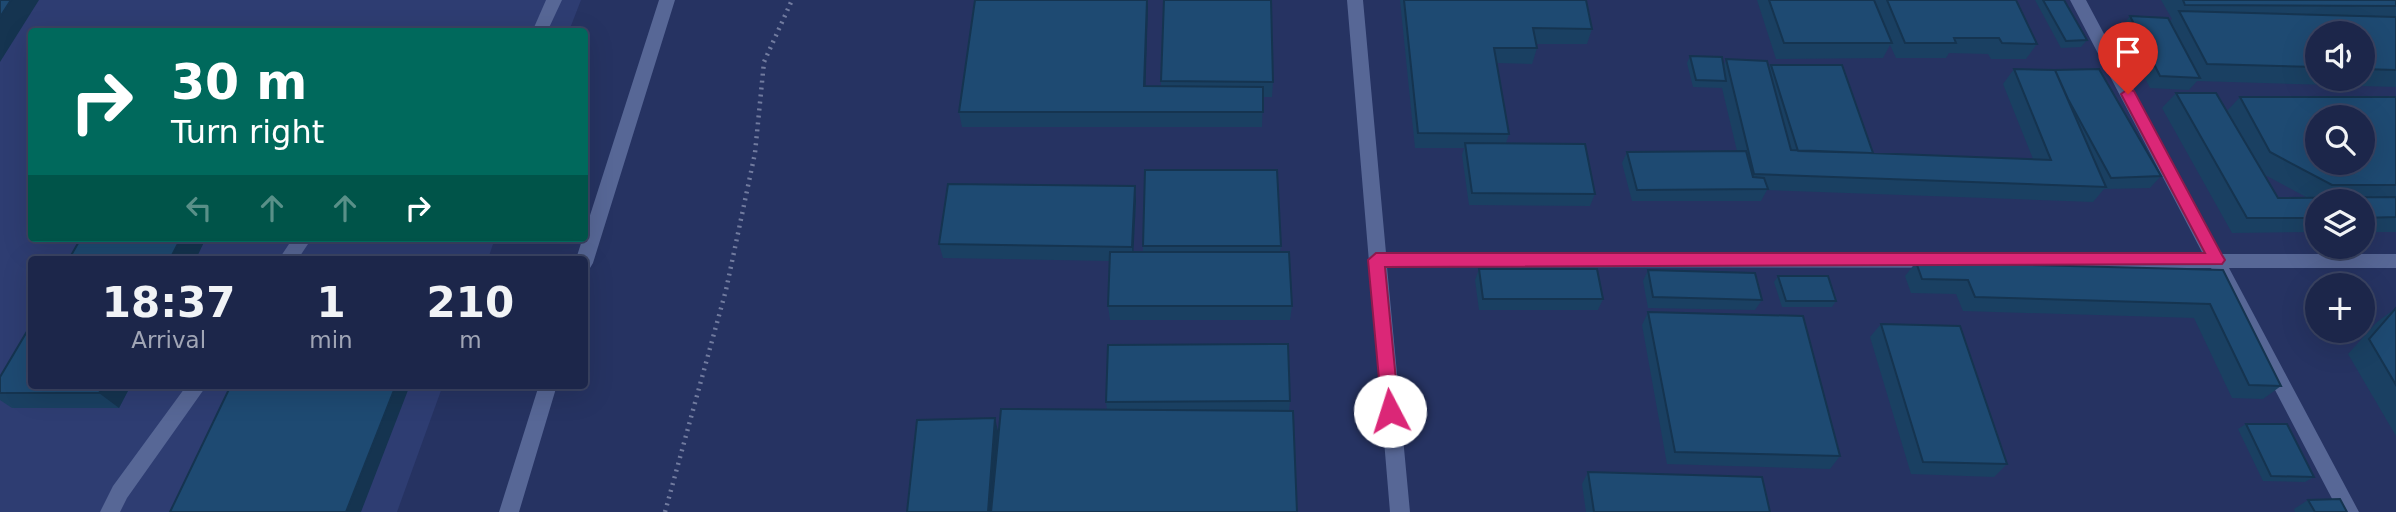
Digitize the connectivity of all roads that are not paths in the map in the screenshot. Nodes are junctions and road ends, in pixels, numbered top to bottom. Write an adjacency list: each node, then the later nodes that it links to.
1 (554, 0): 5 (street)
2 (667, 0): 6 (street)
3 (1355, 0): 7 (street)
4 (2078, 0): 8 (street)
5 (542, 28)
6 (586, 256)
7 (1376, 260): 8 (street); 14 (street)
8 (2217, 260): 9 (street); 15 (street)
9 (2396, 261)
10 (195, 389): 12 (street)
11 (547, 389): 13 (street)
12 (110, 512)
13 (509, 512)
14 (1400, 512)
15 (2349, 512)

